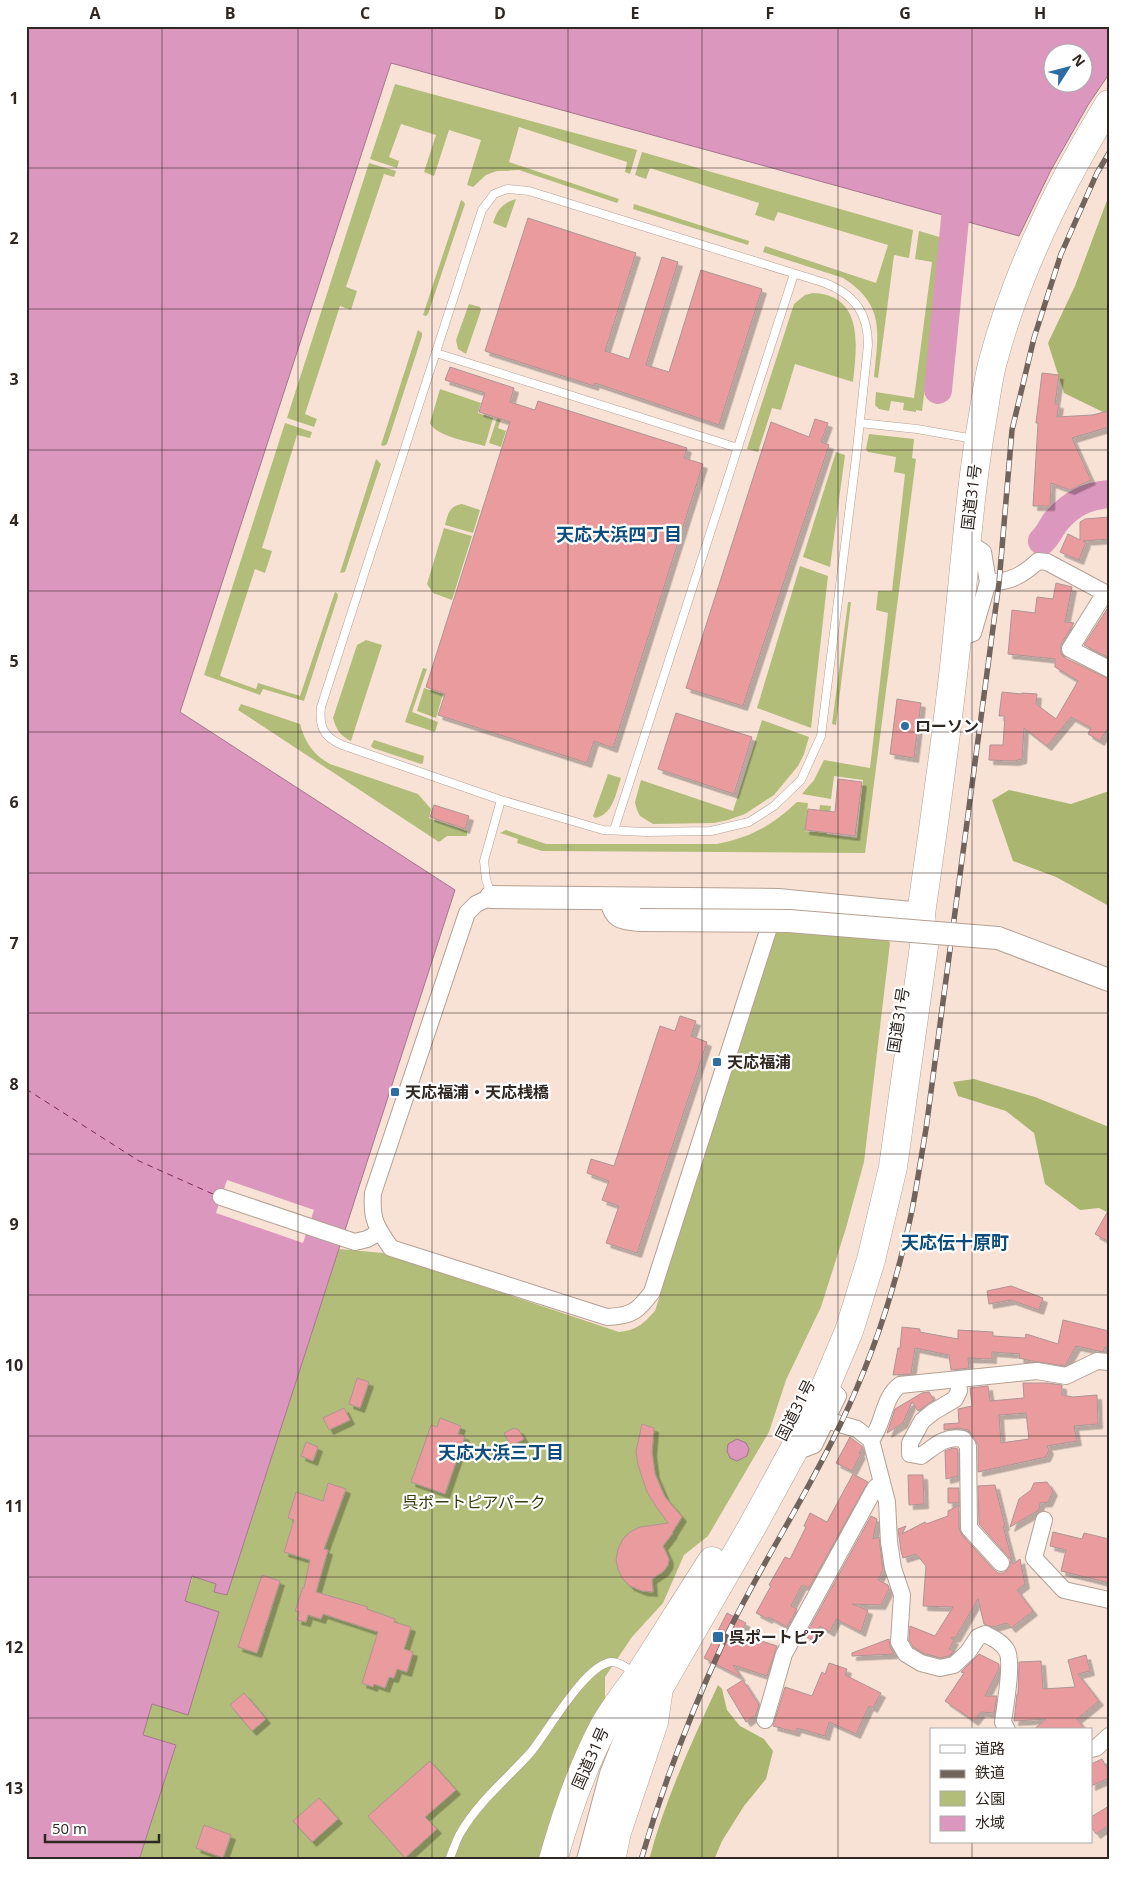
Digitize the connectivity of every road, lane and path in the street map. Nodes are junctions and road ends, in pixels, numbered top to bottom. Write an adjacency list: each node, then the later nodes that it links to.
1 (1109, 104): 5 (highway, 国道31号)
2 (794, 274): 3 (lane); 4 (lane); 6 (lane)
3 (436, 353): 6 (lane); 12 (lane)
4 (860, 423): 5 (lane); 13 (lane)
5 (979, 439): 7 (highway, 国道31号)
6 (738, 448): 13 (lane)
7 (966, 541): 8 (street); 10 (highway, 国道31号)
8 (988, 582): 9 (street); 10 (street)
9 (1107, 594): 11 (street)
10 (957, 639): 17 (highway, 国道31号)
11 (1109, 669)
12 (502, 800): 13 (lane); 14 (lane)
13 (614, 830)
14 (492, 897): 15 (street); 20 (street)
15 (611, 900): 16 (street); 18 (street, bridge)
16 (778, 900): 17 (street); 20 (street)
17 (921, 914): 23 (highway, 国道31号); 31 (highway, 国道31号)
18 (1109, 980)
19 (221, 1197): 20 (street)
20 (380, 1232)
21 (1109, 1362): 22 (street)
22 (958, 1380): 25 (street); 29 (street)
23 (826, 1384): 24 (street); 26 (highway, 国道31号)
24 (826, 1420): 25 (street); 26 (street)
25 (871, 1440): 27 (street)
26 (792, 1453): 31 (highway, 国道31号)
27 (882, 1482): 32 (street); 33 (street)
28 (1044, 1520): 30 (street)
29 (1001, 1564)
30 (1109, 1600)
31 (649, 1682): 36 (lane); 37 (highway, 国道31号); 38 (street); 39 (highway, 国道31号)
32 (765, 1720)
33 (1005, 1728)
34 (1109, 1736): 35 (street)
35 (1092, 1750)
36 (450, 1860)
37 (553, 1860)
38 (588, 1860)
39 (612, 1860)

